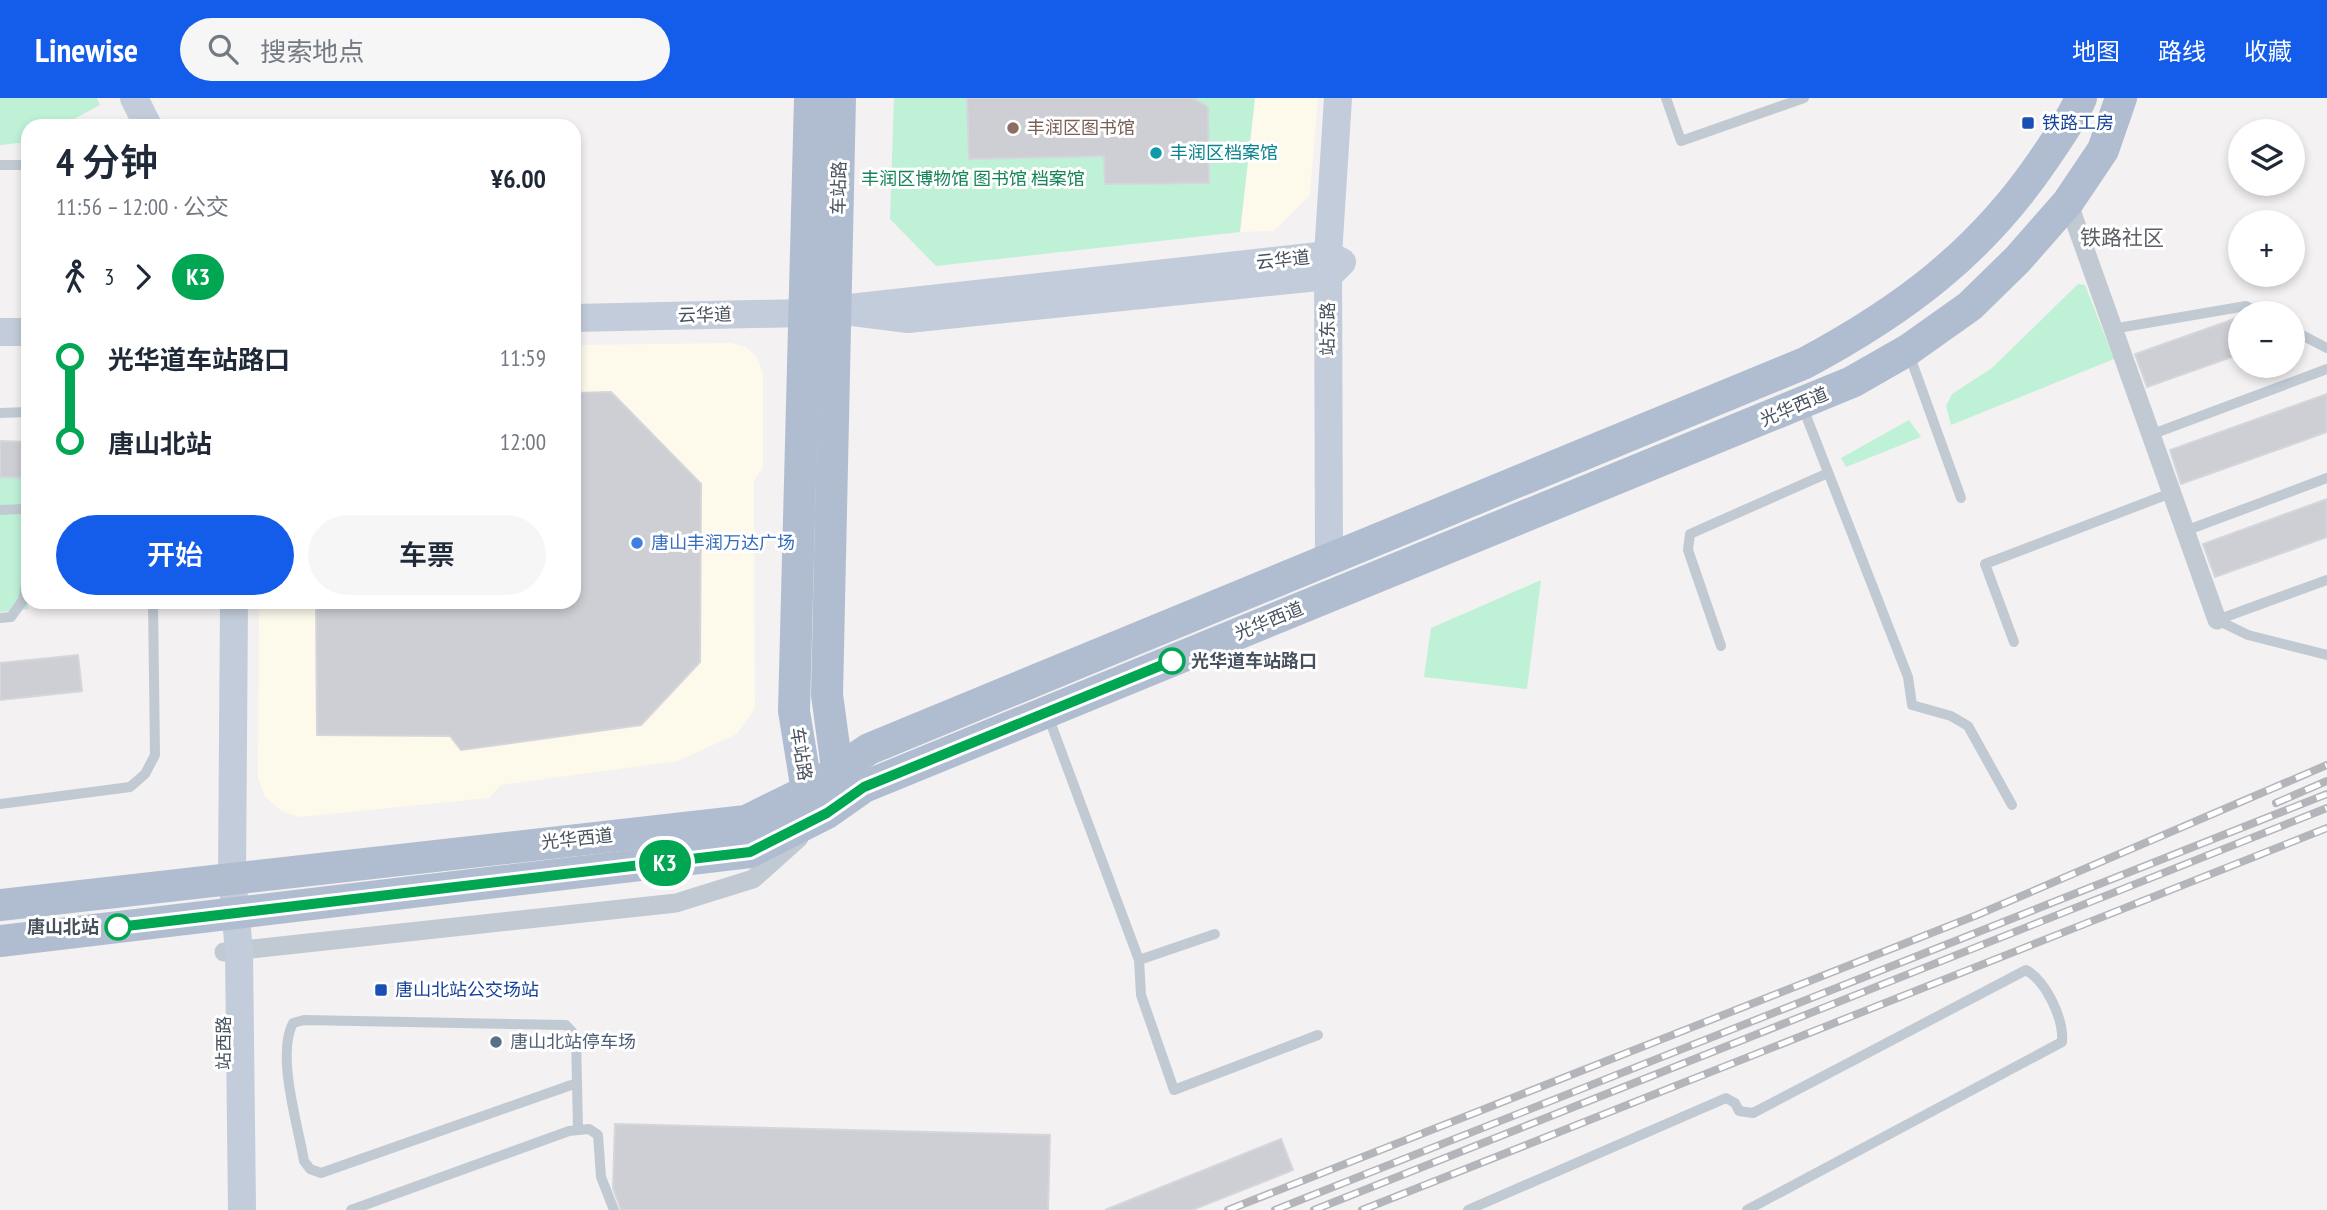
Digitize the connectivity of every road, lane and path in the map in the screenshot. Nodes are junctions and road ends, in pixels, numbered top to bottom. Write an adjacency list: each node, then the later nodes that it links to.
1 (134, 98): 10 (street)
2 (810, 98): 17 (main road, 车站路)
3 (840, 98): 16 (main road, 车站路)
4 (1338, 98): 14 (street, 站东路)
5 (1354, 98): 14 (street, 站东路)
6 (1666, 98): 7 (lane)
7 (1804, 98)
8 (2081, 98): 37 (main road, 光华西道)
9 (2121, 98): 13 (main road, 光华西道)
10 (144, 119)
11 (0, 165): 12 (lane)
12 (21, 165)
13 (2068, 202): 19 (street); 24 (main road, 光华西道)
14 (1333, 264): 16 (street, 云华道); 37 (street, 站东路)
15 (2228, 309): 19 (lane)
16 (836, 310): 17 (street, 云华道); 49 (main road, 车站路)
17 (804, 313): 18 (street, 云华道); 50 (main road, 车站路)
18 (581, 318)
19 (2111, 329): 29 (street)
20 (0, 332): 21 (street)
21 (21, 332)
22 (2305, 337): 23 (lane)
23 (2327, 348)
24 (1908, 350): 26 (main road, 光华西道); 33 (lane)
25 (2327, 369): 29 (lane)
26 (1801, 405): 30 (lane); 38 (main road, 光华西道)
27 (21, 412): 28 (lane)
28 (0, 413)
29 (2150, 435): 32 (street)
30 (1828, 473): 46 (lane); 52 (lane)
31 (2327, 478): 36 (lane)
32 (2171, 494): 36 (street); 45 (lane)
33 (1961, 498)
34 (21, 509): 35 (lane)
35 (0, 510)
36 (2185, 531): 44 (street)
37 (1349, 550): 38 (main road); 49 (main road, 光华西道)
38 (1398, 569): 48 (main road, 光华西道)
39 (2327, 580): 44 (lane)
40 (21, 603): 43 (lane)
41 (153, 609): 51 (lane)
42 (234, 609): 53 (street, 站西路)
43 (0, 618)
44 (2217, 620): 47 (lane)
45 (2014, 642)
46 (1721, 646)
47 (2327, 655)
48 (1047, 712): 50 (main road, 光华西道); 59 (lane)
49 (836, 768): 50 (main road, 光华西道)
50 (817, 802): 53 (main road, 光华西道); 55 (main road, 光华西道); 58 (street)
51 (0, 804)
52 (2012, 805)
53 (232, 877): 54 (main road, 光华西道); 55 (street, 站西路)
54 (0, 905)
55 (230, 913): 57 (main road, 光华西道); 58 (street, 站西路)
56 (1215, 934): 59 (lane)
57 (0, 941)
58 (231, 951): 63 (street, 站西路); 64 (street, 站西路)
59 (1139, 960): 60 (lane)
60 (1318, 1035)
61 (577, 1083): 61 (lane); 62 (lane)
62 (578, 1130): 65 (lane); 66 (lane)
63 (225, 1210)
64 (242, 1210)
65 (351, 1210)
66 (614, 1210)
67 (1468, 1210): 68 (lane)
68 (1746, 1210)

